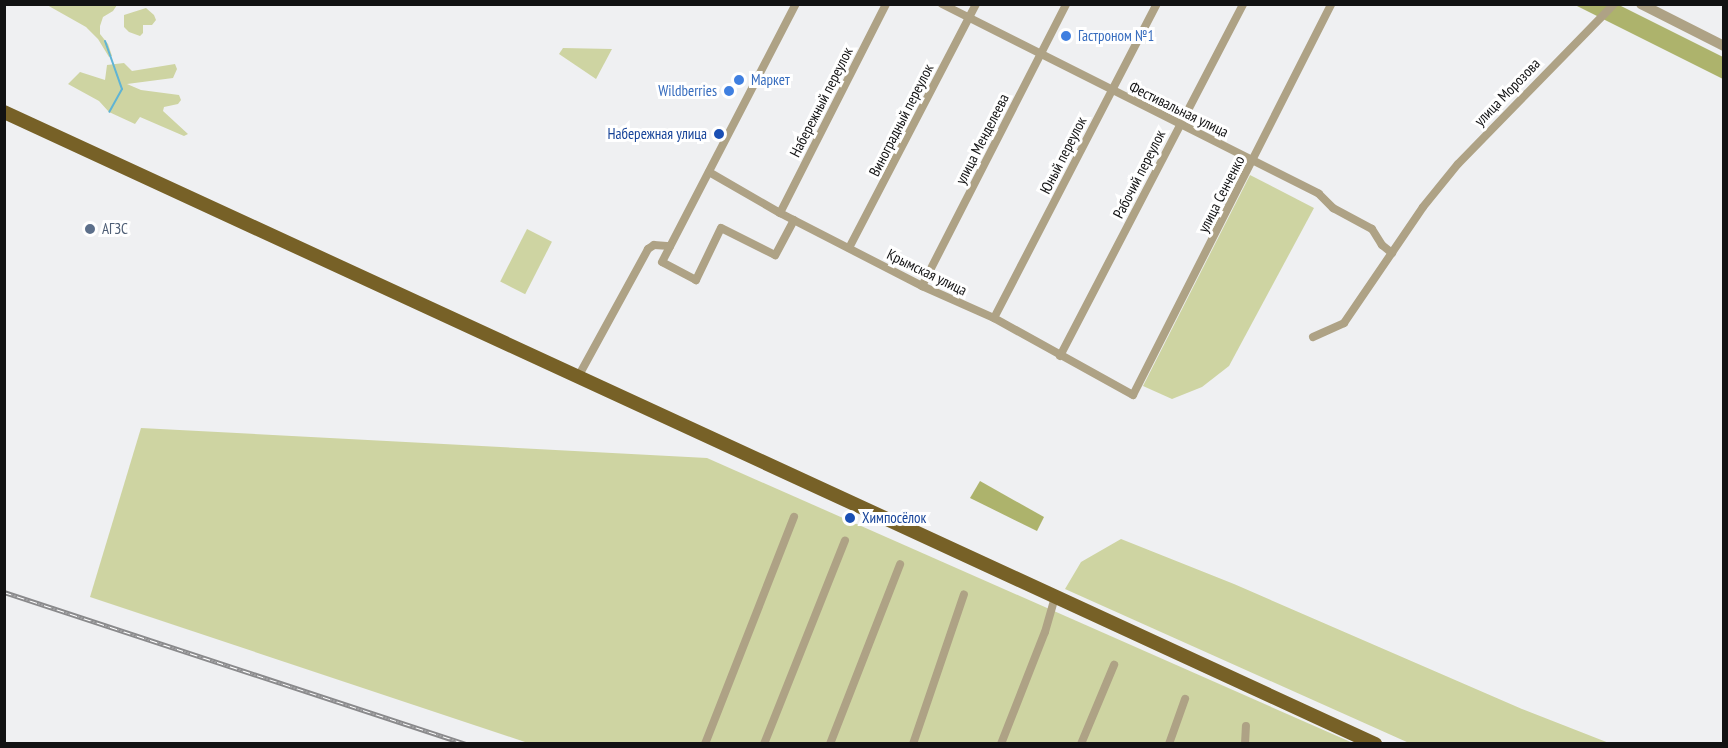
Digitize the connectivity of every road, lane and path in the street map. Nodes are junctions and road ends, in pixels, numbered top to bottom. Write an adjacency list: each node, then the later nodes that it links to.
1 (796, 4): 18 (street)
2 (886, 4): 19 (street, Набережный переулок)
3 (942, 4): 11 (street, Фестивальная улица)
4 (976, 4): 11 (street, Виноградный переулок)
5 (1066, 4): 13 (street, улица Менделеева)
6 (1157, 4): 14 (street, Юный переулок)
7 (1243, 4): 16 (street, Рабочий переулок)
8 (1331, 4): 17 (street, улица Сенченко)
9 (1614, 4): 23 (street, улица Морозова)
10 (1641, 4): 12 (street)
11 (969, 18): 13 (street, Фестивальная улица); 22 (street, Виноградный переулок)
12 (1724, 46)
13 (1041, 54): 14 (street, Фестивальная улица); 24 (street, улица Менделеева)
14 (1111, 90): 16 (street, Фестивальная улица); 25 (street, Юный переулок)
15 (4, 112): 28 (main road)
16 (1179, 124): 17 (street, Фестивальная улица); 27 (street, Рабочий переулок)
17 (1253, 160): 23 (street, Фестивальная улица); 29 (street, улица Сенченко)
18 (709, 172): 19 (street, Крымская улица); 21 (street)
19 (780, 213): 20 (street, Крымская улица)
20 (794, 220): 21 (street); 22 (street, Крымская улица)
21 (670, 246): 28 (street)
22 (849, 248): 24 (street, Крымская улица)
23 (1392, 253): 26 (street, улица Морозова)
24 (922, 286): 25 (street, Крымская улица)
25 (994, 318): 27 (street, Крымская улица)
26 (1313, 336)
27 (1060, 356): 29 (street, Крымская улица)
28 (578, 377): 34 (main road)
29 (1133, 395)
30 (794, 518): 38 (street)
31 (845, 540): 39 (street)
32 (900, 564): 40 (street)
33 (964, 594): 41 (street)
34 (1055, 596): 42 (street); 46 (main road)
35 (1114, 665): 43 (street)
36 (1185, 699): 44 (street)
37 (1246, 726): 45 (street)
38 (705, 744)
39 (764, 744)
40 (830, 744)
41 (913, 744)
42 (1001, 744)
43 (1081, 744)
44 (1169, 744)
45 (1245, 744)
46 (1374, 744)

